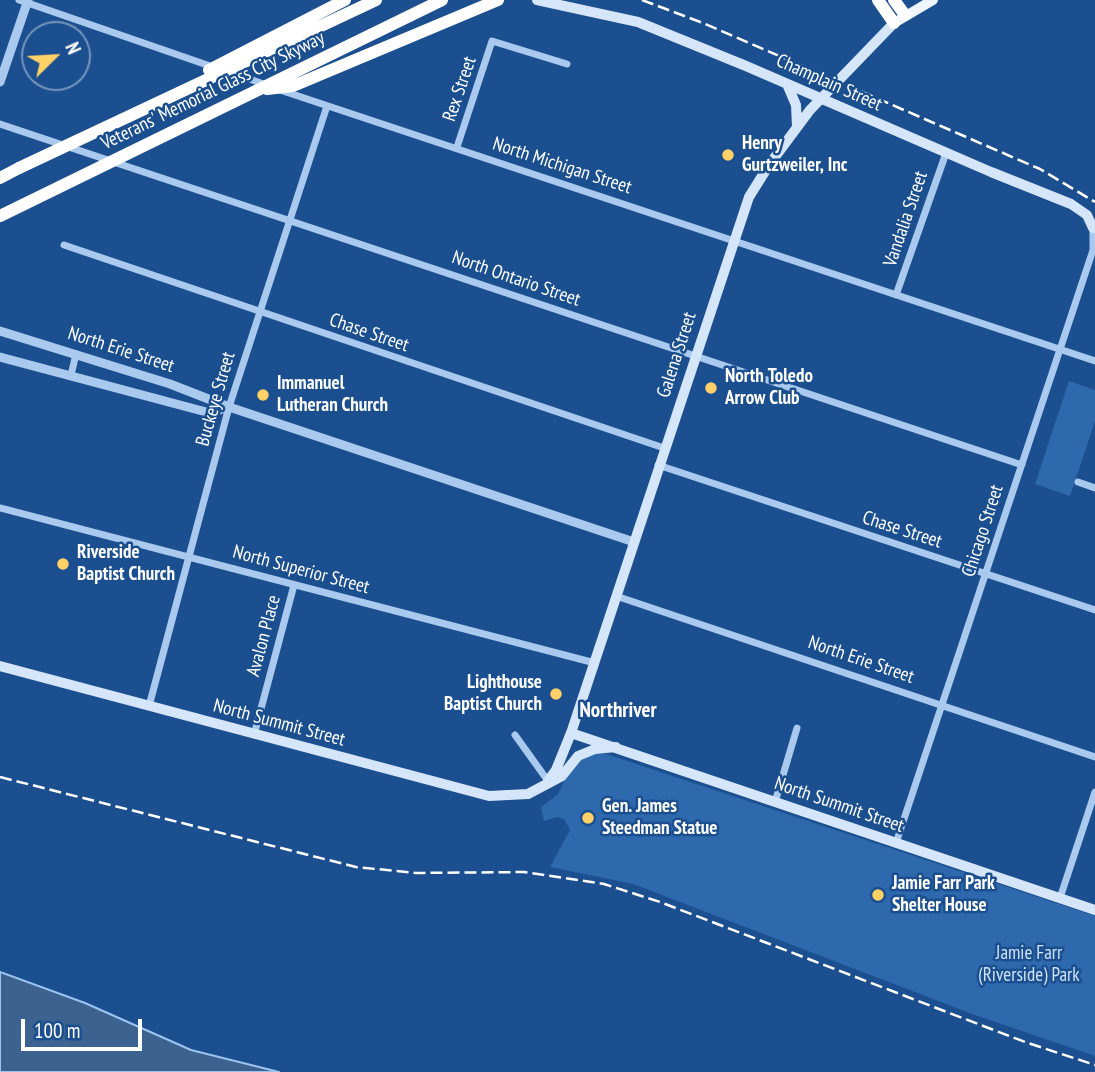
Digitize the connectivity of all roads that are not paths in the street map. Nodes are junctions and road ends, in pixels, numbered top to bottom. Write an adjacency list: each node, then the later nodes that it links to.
1 (345, 0): 22 (highway, bridge)
2 (376, 0): 22 (highway, Veterans' Memorial Glass City Skyway, bridge)
3 (442, 0): 15 (highway, Veterans' Memorial Glass City Skyway, bridge)
4 (498, 0): 15 (highway, bridge)
5 (537, 0): 14 (main road, Champlain Street)
6 (878, 0): 11 (highway)
7 (894, 0): 10 (highway)
8 (933, 0): 10 (main road, Galena Street)
9 (24, 2): 13 (street); 17 (street, North Michigan Street)
10 (905, 15): 11 (main road, Galena Street)
11 (894, 23): 16 (main road, Galena Street)
12 (567, 64): 20 (street, Rex Street)
13 (0, 82)
14 (787, 84): 16 (main road, Champlain Street); 19 (main road)
15 (256, 90): 24 (highway, Veterans' Memorial Glass City Skyway, bridge)
16 (821, 98): 19 (main road, Galena Street); 21 (main road, Champlain Street)
17 (327, 106): 20 (street, North Michigan Street); 25 (street, Buckeye Street)
18 (0, 124): 25 (street, North Ontario Street)
19 (797, 127): 27 (main road, Galena Street)
20 (457, 147): 27 (street, North Michigan Street)
21 (946, 153): 26 (main road, Champlain Street); 29 (street, Vandalia Street)
22 (19, 168): 23 (highway, Veterans' Memorial Glass City Skyway)
23 (0, 178)
24 (0, 216)
25 (288, 219): 30 (street, Buckeye Street); 34 (street, North Ontario Street)
26 (1093, 228): 32 (street, Chicago Street)
27 (734, 240): 29 (street, North Michigan Street); 34 (main road, Galena Street)
28 (64, 245): 30 (street, Chase Street)
29 (896, 295): 32 (street, North Michigan Street)
30 (258, 312): 38 (street, Buckeye Street); 39 (street, Chase Street)
31 (0, 331): 33 (street, North Erie Street)
32 (1061, 349): 36 (street, North Michigan Street); 41 (street, Chicago Street)
33 (76, 354): 37 (street); 38 (street, North Erie Street)
34 (694, 356): 39 (main road, Galena Street); 41 (street, North Ontario Street)
35 (0, 357): 37 (street, North Erie Street)
36 (1095, 361)
37 (71, 375): 38 (street, North Erie Street)
38 (229, 407): 45 (street, North Erie Street); 46 (street, Buckeye Street)
39 (664, 448): 40 (main road, Galena Street)
40 (658, 465): 45 (main road, Galena Street); 47 (street, Chase Street)
41 (1021, 465): 47 (street, Chicago Street)
42 (1077, 482): 43 (street)
43 (1095, 488)
44 (0, 508): 46 (street, North Superior Street)
45 (634, 542): 49 (main road, Galena Street)
46 (187, 556): 48 (street, North Superior Street); 54 (street, Buckeye Street)
47 (985, 574): 50 (street, Chase Street); 53 (street, Chicago Street)
48 (294, 585): 51 (street, North Superior Street); 57 (street, Avalon Place)
49 (616, 596): 51 (main road, Galena Street); 53 (street, North Erie Street)
50 (1095, 611)
51 (595, 663): 56 (main road, Galena Street)
52 (0, 666): 54 (main road, North Summit Street)
53 (941, 705): 60 (street, North Erie Street); 64 (street, Chicago Street)
54 (149, 706): 57 (main road, North Summit Street)
55 (797, 728): 63 (street)
56 (572, 733): 59 (main road, North Summit Street); 61 (main road, Galena Street)
57 (254, 735): 61 (main road, North Summit Street)
58 (515, 735): 61 (street)
59 (616, 747): 61 (main road, North Summit Street); 63 (main road, North Summit Street)
60 (1095, 757)
61 (548, 781)
62 (1095, 792): 65 (street)
63 (775, 802): 64 (main road, North Summit Street)
64 (896, 843): 65 (main road, North Summit Street)
65 (1060, 898): 66 (main road, North Summit Street)
66 (1095, 910)

